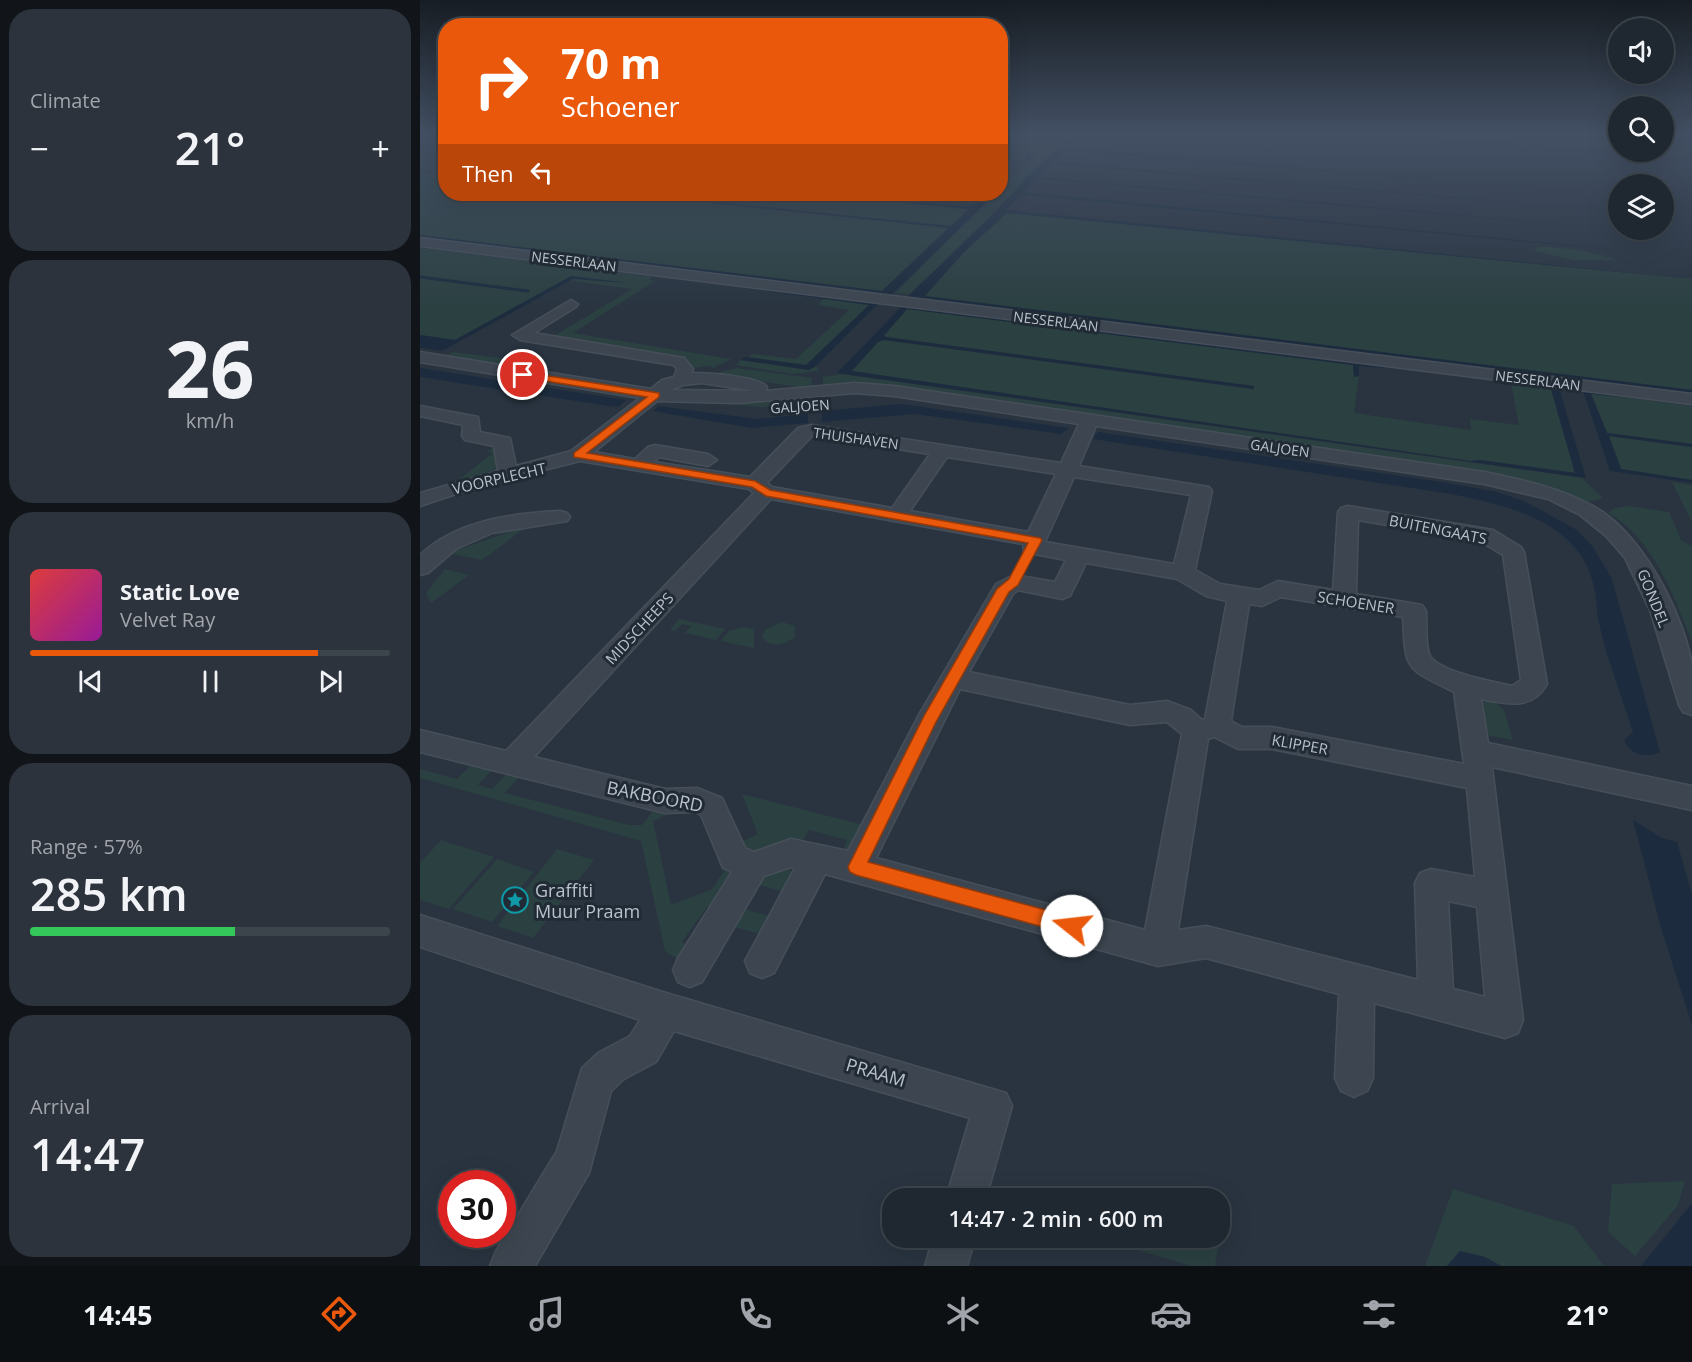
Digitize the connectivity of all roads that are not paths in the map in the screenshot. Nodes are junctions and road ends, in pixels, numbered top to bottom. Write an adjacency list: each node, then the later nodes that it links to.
1 (420, 242): 8 (street, NESSERLAAN)
2 (571, 304): 5 (street)
3 (425, 359): 5 (street, GALJOEN)
4 (538, 362): 5 (street, GALJOEN)
5 (669, 386): 6 (street, GALJOEN); 6 (street, GALJOEN); 7 (street, GALJOEN); 12 (street, VOORPLECHT)
6 (781, 395): 7 (street, GALJOEN)
7 (946, 399): 10 (street, GALJOEN)
8 (1692, 399)
9 (420, 411): 16 (street)
10 (1088, 424): 14 (street); 19 (street, GALJOEN)
11 (942, 451): 14 (street, THUISHAVEN); 17 (street, THUISHAVEN); 20 (street)
12 (578, 455): 15 (street); 16 (street, VOORPLECHT)
13 (708, 459): 15 (street)
14 (1070, 462): 22 (street); 25 (street)
15 (640, 466): 17 (street, SCHOENER)
16 (508, 474): 18 (street, VOORPLECHT)
17 (761, 488): 20 (street, SCHOENER); 34 (street, MIDSCHEEPS)
18 (420, 500)
19 (1596, 506): 31 (street, GONDEL)
20 (898, 514): 22 (street, SCHOENER)
21 (560, 517): 24 (street)
22 (1034, 543): 23 (street, SCHOENER); 26 (street)
23 (1079, 556): 25 (street, SCHOENER); 26 (street)
24 (422, 563)
25 (1183, 573): 27 (street, SCHOENER)
26 (1014, 582): 29 (street)
27 (1239, 595): 28 (street, SCHOENER); 32 (street)
28 (1344, 599): 30 (street, SCHOENER); 30 (street, BUITENGAATS)
29 (954, 678): 32 (street, KLIPPER); 39 (street)
30 (1466, 687): 35 (street)
31 (1692, 705)
32 (1207, 729): 35 (street, KLIPPER); 42 (street)
33 (420, 741): 34 (street, BAKBOORD)
34 (512, 763): 38 (street, BAKBOORD)
35 (1478, 765): 36 (street); 40 (street)
36 (1692, 798)
37 (816, 858): 38 (street); 39 (street); 43 (street)
38 (753, 867): 44 (street)
39 (856, 867): 42 (street)
40 (1493, 896): 46 (street); 46 (street)
41 (420, 931): 47 (street, PRAAM)
42 (1158, 950): 45 (street)
43 (762, 961)
44 (690, 970)
45 (1357, 982): 46 (street); 48 (street)
46 (1436, 1002)
47 (666, 1011): 49 (street, PRAAM); 51 (street)
48 (1354, 1078)
49 (969, 1188)
50 (951, 1248): 52 (street)
51 (511, 1266)
52 (946, 1266)

